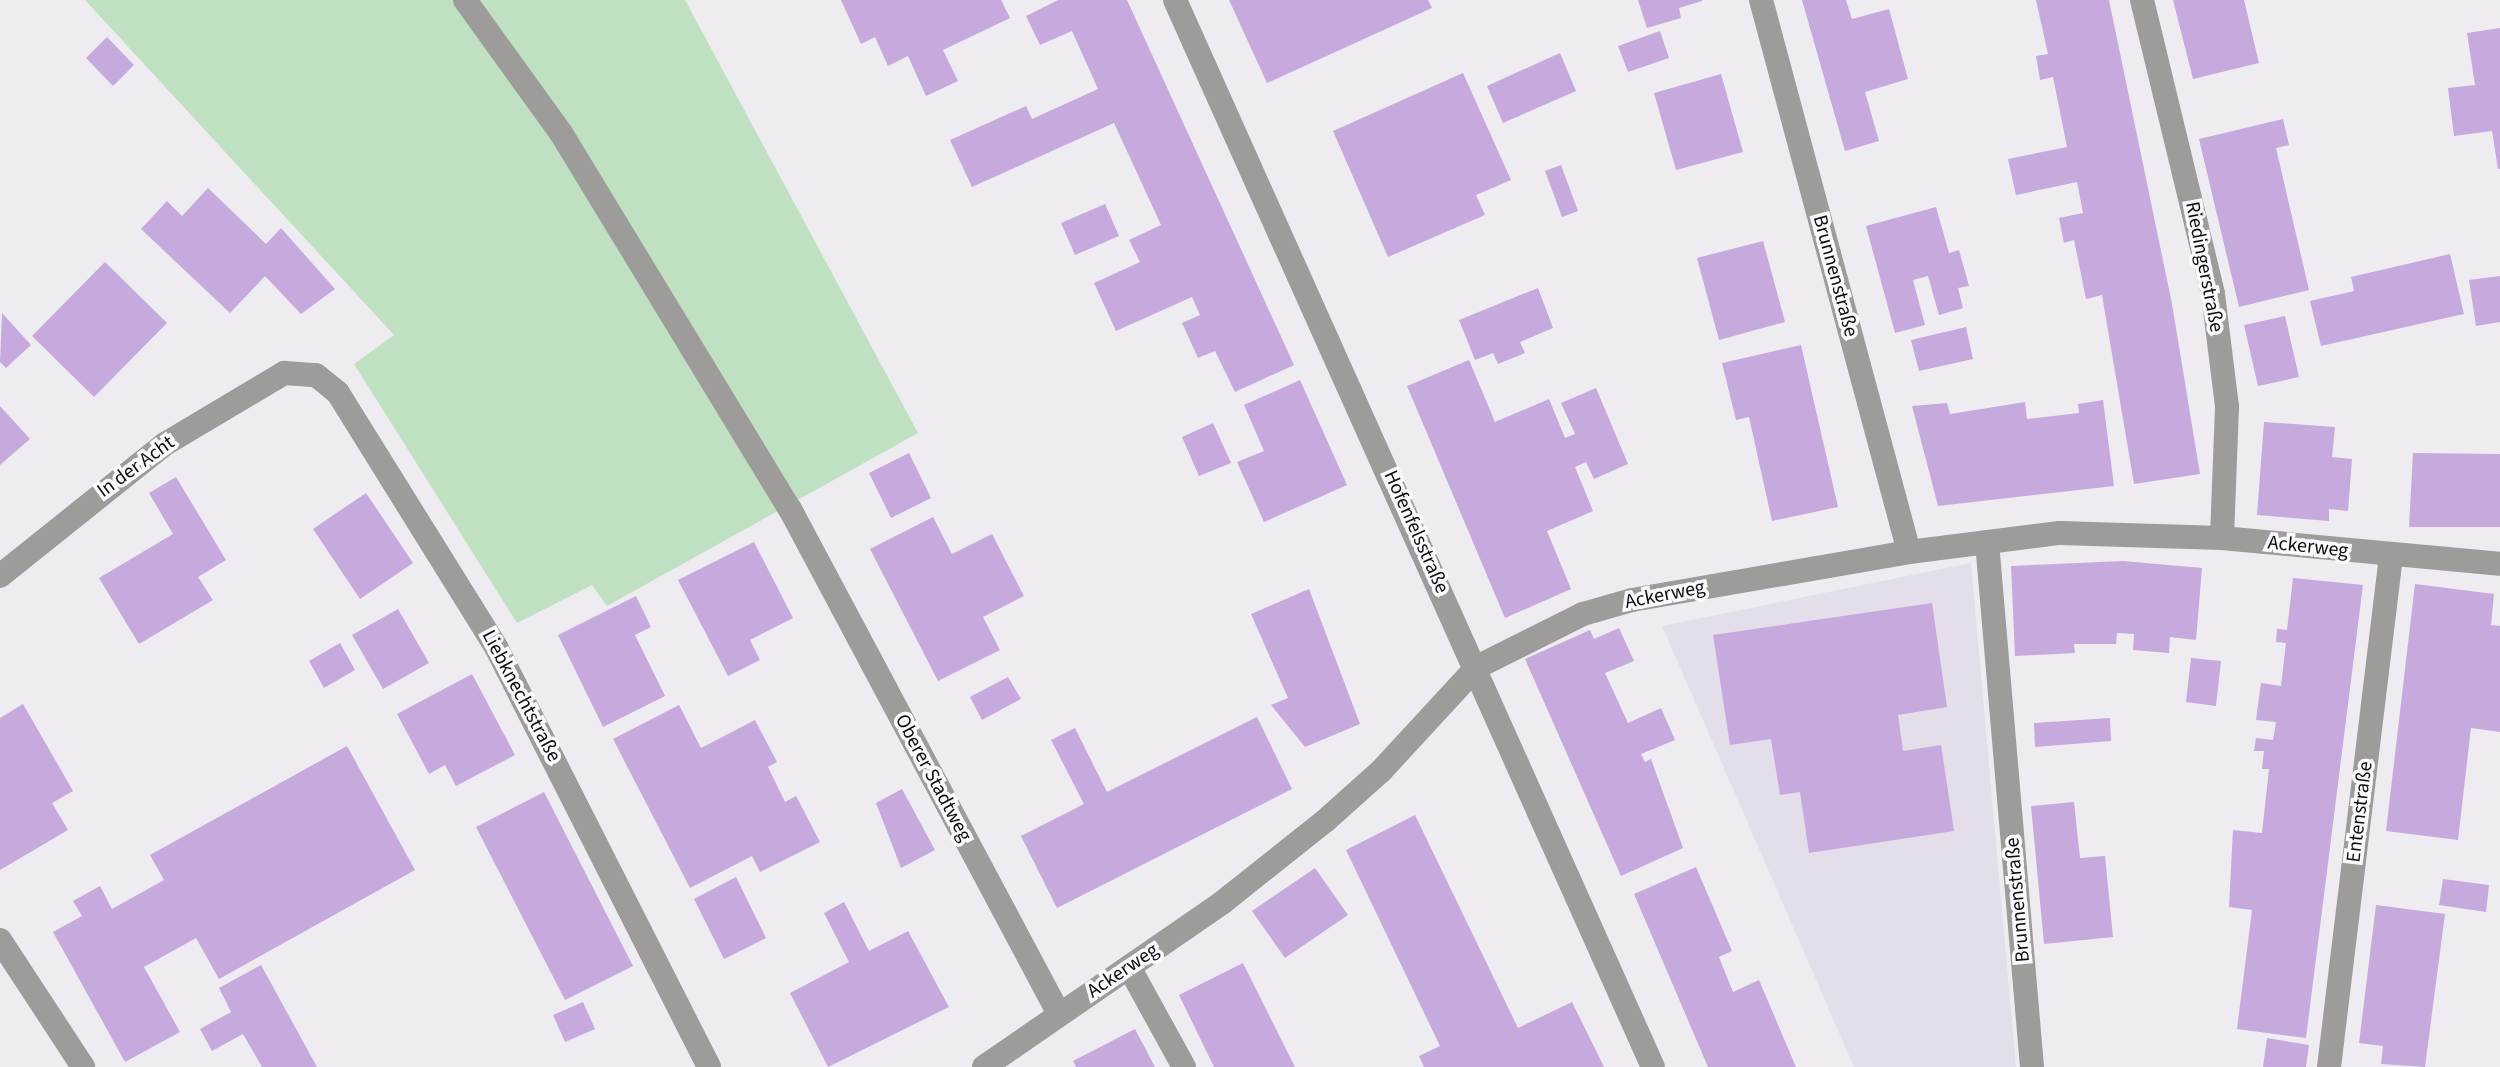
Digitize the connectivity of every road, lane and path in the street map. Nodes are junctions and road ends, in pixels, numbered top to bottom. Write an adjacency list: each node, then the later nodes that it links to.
1 (465, 0): 15 (street, Oberer Stadtweg)
2 (1175, 0): 12 (street, Hofenfelsstraße)
3 (1761, 0): 8 (street, Brunnenstraße)
4 (2142, 0): 6 (street, Riedingerstraße)
5 (284, 373): 11 (street, In der Acht); 17 (street, Liebknechtstraße)
6 (2222, 538): 7 (street, Ackerweg); 9 (street, Ackerweg)
7 (1987, 542): 8 (street, Ackerweg); 21 (street, Brunnenstraße)
8 (1909, 552): 12 (street, Ackerweg)
9 (2391, 556): 10 (street, Ackerweg); 22 (street, Entenstraße)
10 (2500, 564)
11 (0, 576)
12 (1477, 667): 14 (street, Ackerweg); 20 (street, Hofenfelsstraße)
13 (0, 940): 16 (street)
14 (1129, 967): 15 (street, Ackerweg); 19 (street)
15 (1059, 1014): 18 (street, Ackerweg)
16 (83, 1067)
17 (709, 1067)
18 (984, 1067)
19 (1184, 1067)
20 (1653, 1067)
21 (2032, 1067)
22 (2329, 1067)

